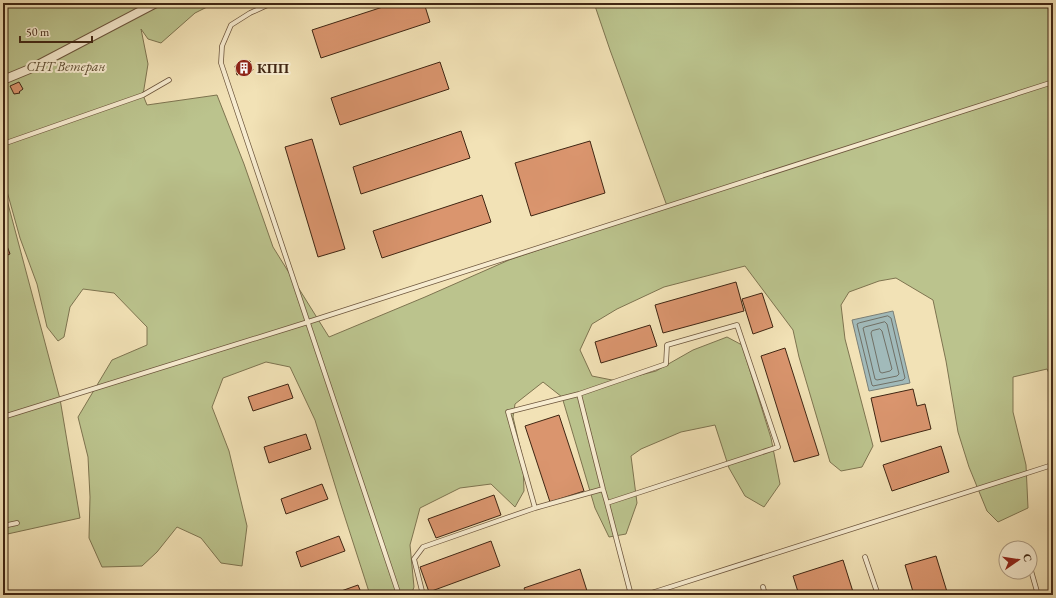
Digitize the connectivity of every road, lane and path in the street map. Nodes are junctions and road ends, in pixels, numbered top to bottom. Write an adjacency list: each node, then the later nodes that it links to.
1 (156, 3): 3 (street)
2 (272, 3): 7 (lane)
3 (3, 80)
4 (169, 80): 6 (lane)
5 (1053, 82): 7 (lane)
6 (3, 144)
7 (308, 322): 9 (lane); 19 (lane)
8 (578, 394): 11 (lane); 12 (lane); 13 (lane)
9 (3, 417)
10 (1053, 467): 22 (lane)
11 (603, 488): 12 (lane); 13 (lane)
12 (607, 503): 21 (lane)
13 (535, 508): 20 (lane)
14 (17, 523): 15 (lane)
15 (3, 526)
16 (865, 557): 24 (lane)
17 (1034, 580): 25 (lane)
18 (762, 587): 23 (lane)
19 (399, 595)
20 (423, 595)
21 (631, 595)
22 (645, 595)
23 (765, 595)
24 (878, 595)
25 (1038, 595)

